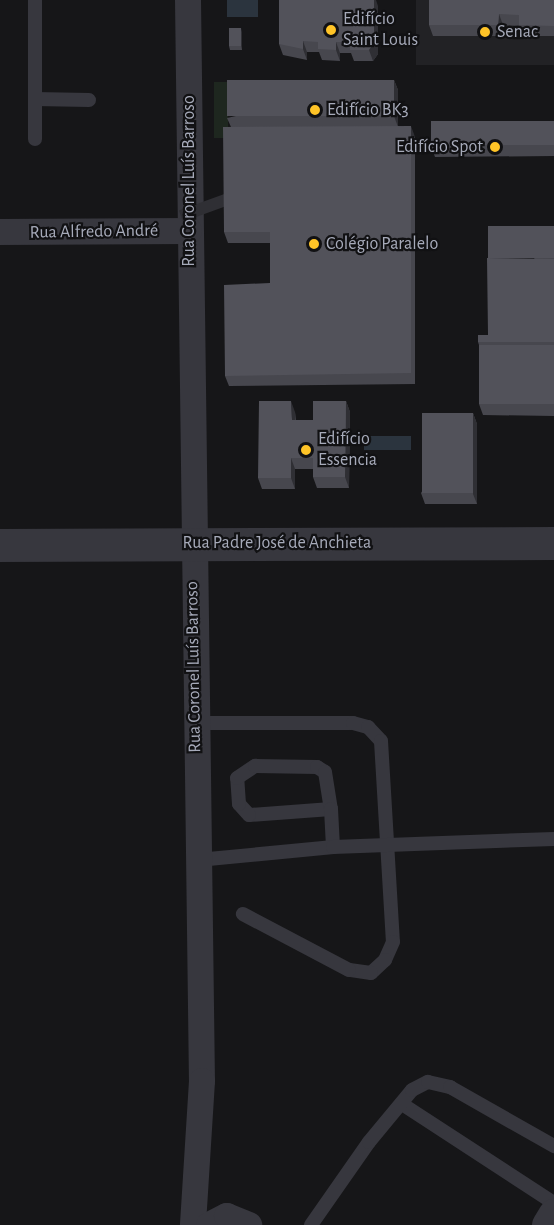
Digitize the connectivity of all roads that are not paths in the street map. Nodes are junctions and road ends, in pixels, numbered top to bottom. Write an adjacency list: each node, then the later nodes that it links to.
1 (35, 0): 3 (lane)
2 (188, 0): 6 (street, Rua Coronel Luís Barroso)
3 (35, 99): 4 (lane); 5 (lane)
4 (90, 100)
5 (35, 139)
6 (189, 231): 7 (street, Rua Alfredo André); 8 (street, Rua Coronel Luís Barroso)
7 (0, 232)
8 (192, 542): 9 (street, Rua Padre José de Anchieta); 10 (street, Rua Padre José de Anchieta); 11 (street, Rua Coronel Luís Barroso)
9 (554, 543)
10 (0, 545)
11 (195, 723): 14 (lane); 16 (street, Rua Coronel Luís Barroso)
12 (332, 809): 12 (lane); 15 (lane)
13 (554, 839): 14 (lane)
14 (391, 845): 15 (lane); 17 (lane)
15 (333, 847): 16 (lane)
16 (198, 860): 22 (street, Rua Coronel Luís Barroso)
17 (243, 914)
18 (402, 1104): 19 (lane); 20 (lane); 25 (lane)
19 (554, 1146)
20 (554, 1203)
21 (554, 1215): 26 (street)
22 (193, 1225)
23 (209, 1225): 24 (street)
24 (249, 1225)
25 (311, 1225)
26 (548, 1225)

